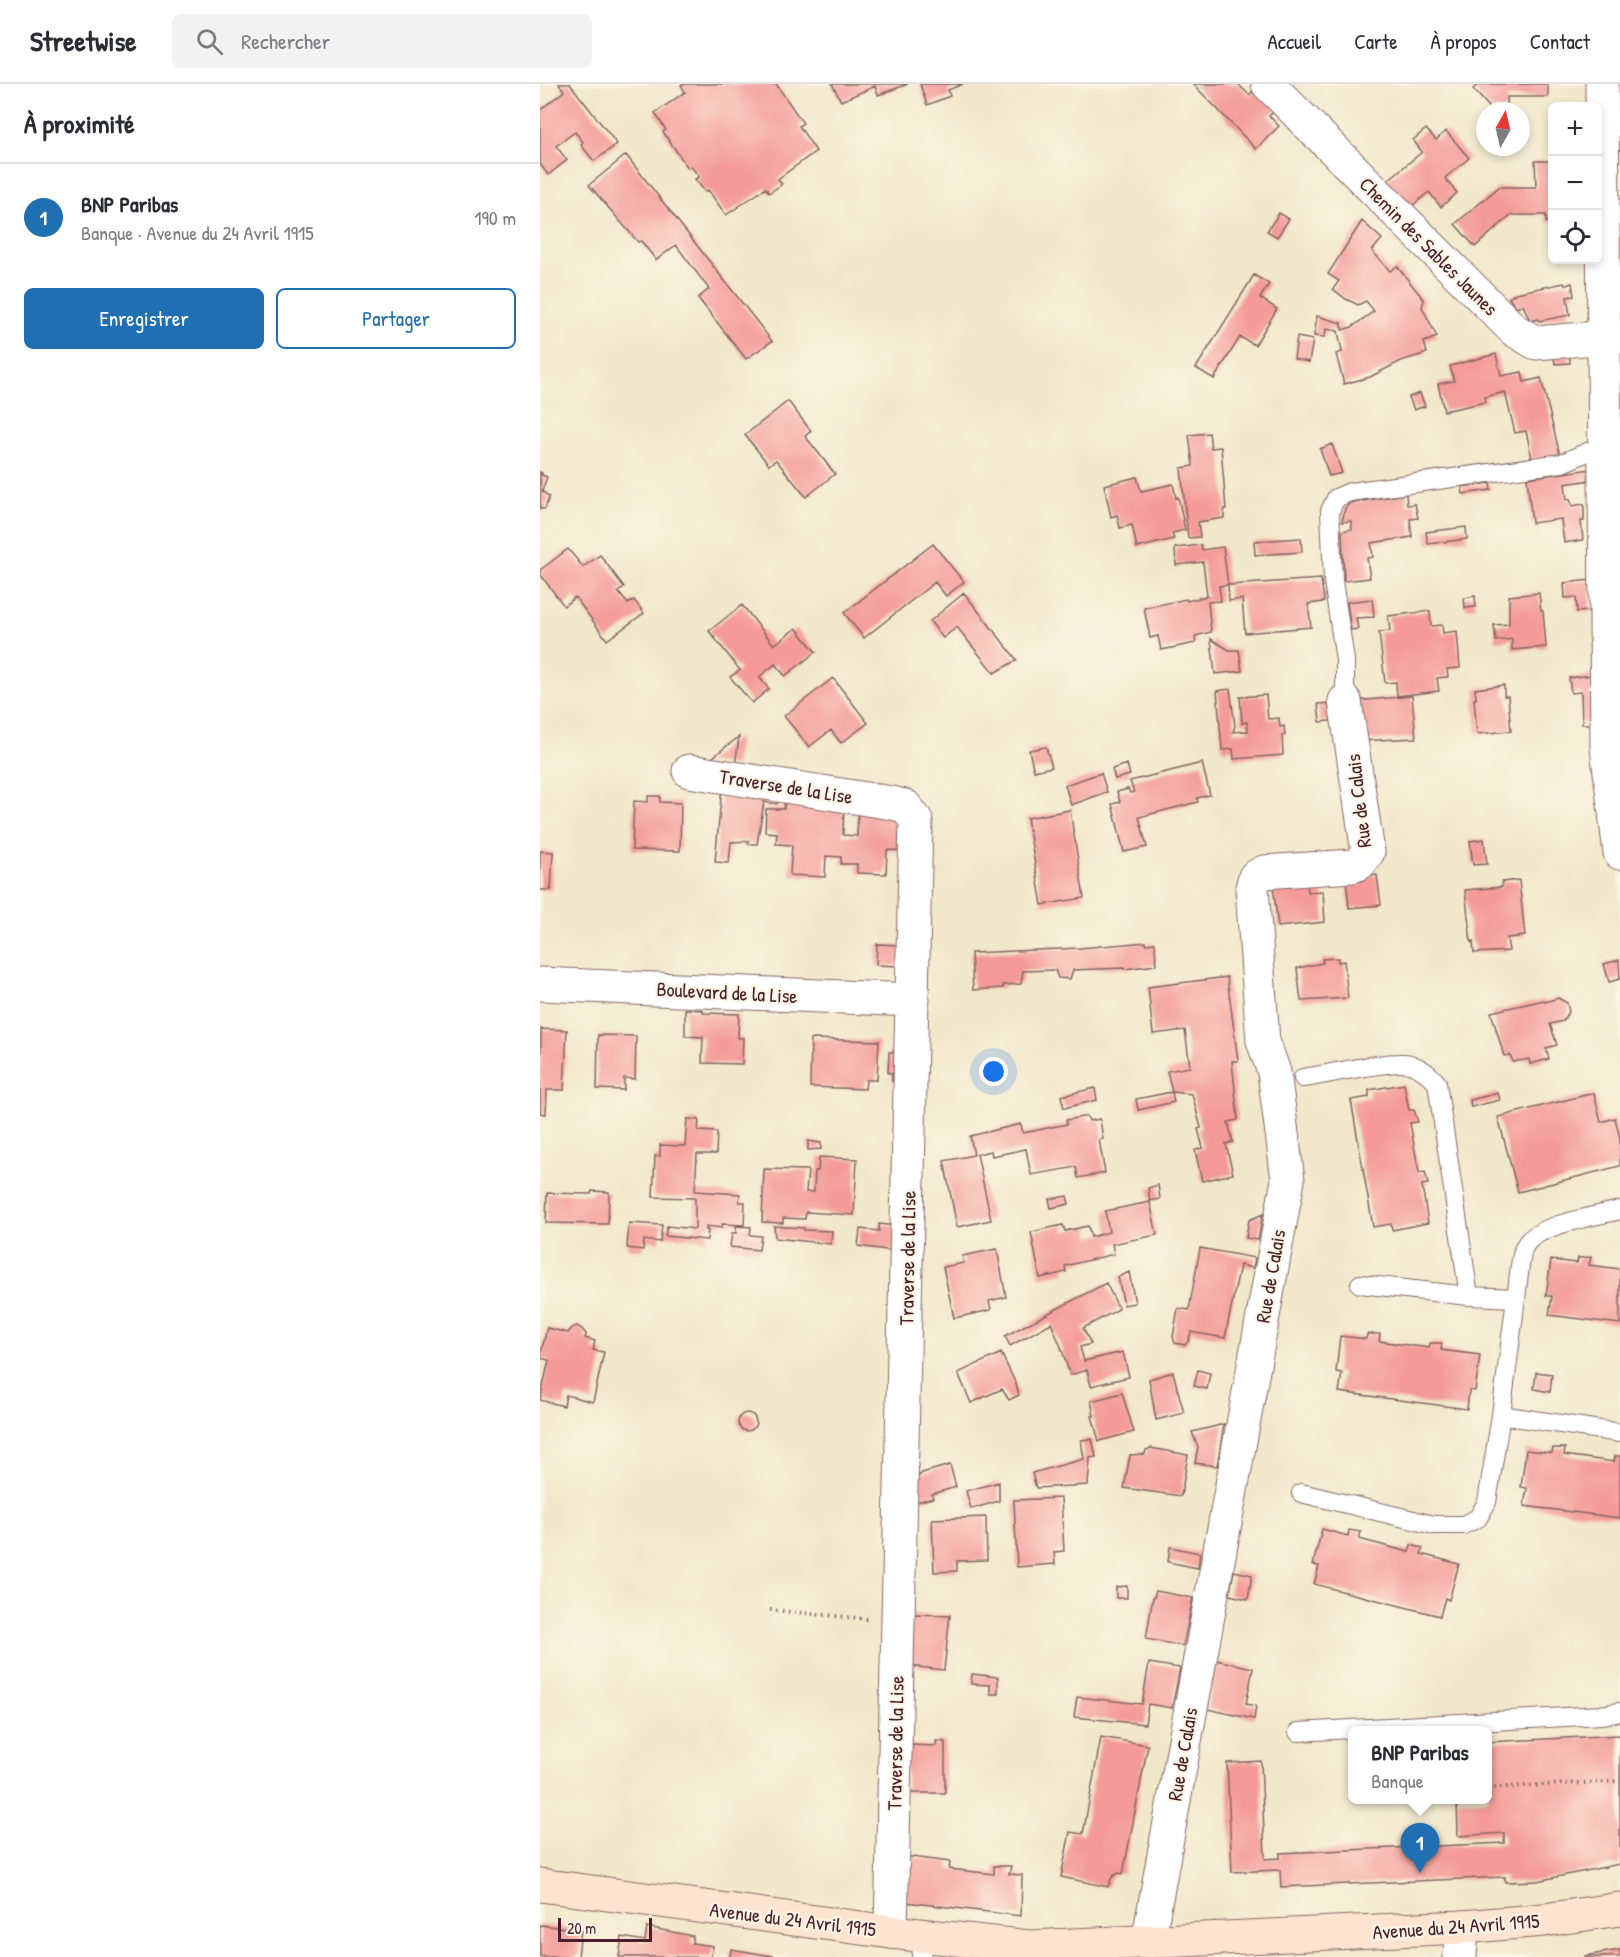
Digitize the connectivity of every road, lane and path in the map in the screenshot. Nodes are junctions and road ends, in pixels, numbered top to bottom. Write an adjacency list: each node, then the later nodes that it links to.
1 (1268, 84): 3 (street, Chemin des Sables Jaunes)
2 (1602, 84): 3 (street)
3 (1613, 337): 4 (street)
4 (1604, 445): 5 (lane); 6 (street)
5 (1345, 701): 30 (street, Rue de Calais)
6 (1614, 747): 8 (street)
7 (689, 771): 10 (street, Traverse de la Lise)
8 (1620, 853)
9 (540, 984): 10 (street, Boulevard de la Lise)
10 (913, 1000): 20 (street, Traverse de la Lise)
11 (1303, 1078): 14 (lane)
12 (1620, 1210): 15 (lane)
13 (1360, 1284): 14 (lane)
14 (1469, 1296): 15 (lane)
15 (1516, 1298): 16 (lane)
16 (1501, 1415): 17 (lane); 18 (lane)
17 (1620, 1433)
18 (1301, 1493)
19 (770, 1610): 20 (path)
20 (898, 1622): 29 (street, Traverse de la Lise)
21 (1620, 1712): 22 (lane)
22 (1405, 1726)
23 (1348, 1729): 24 (lane)
24 (1298, 1732)
25 (1620, 1781): 26 (path)
26 (1492, 1788)
27 (540, 1886): 29 (main road, Avenue du 24 Avril 1915)
28 (1620, 1909): 31 (main road, Avenue du 24 Avril 1915)
29 (891, 1932): 32 (main road, Avenue du 24 Avril 1915)
30 (1148, 1942): 31 (main road, Avenue du 24 Avril 1915); 32 (main road, Avenue du 24 Avril 1915)
31 (1461, 1942)
32 (923, 1946)

